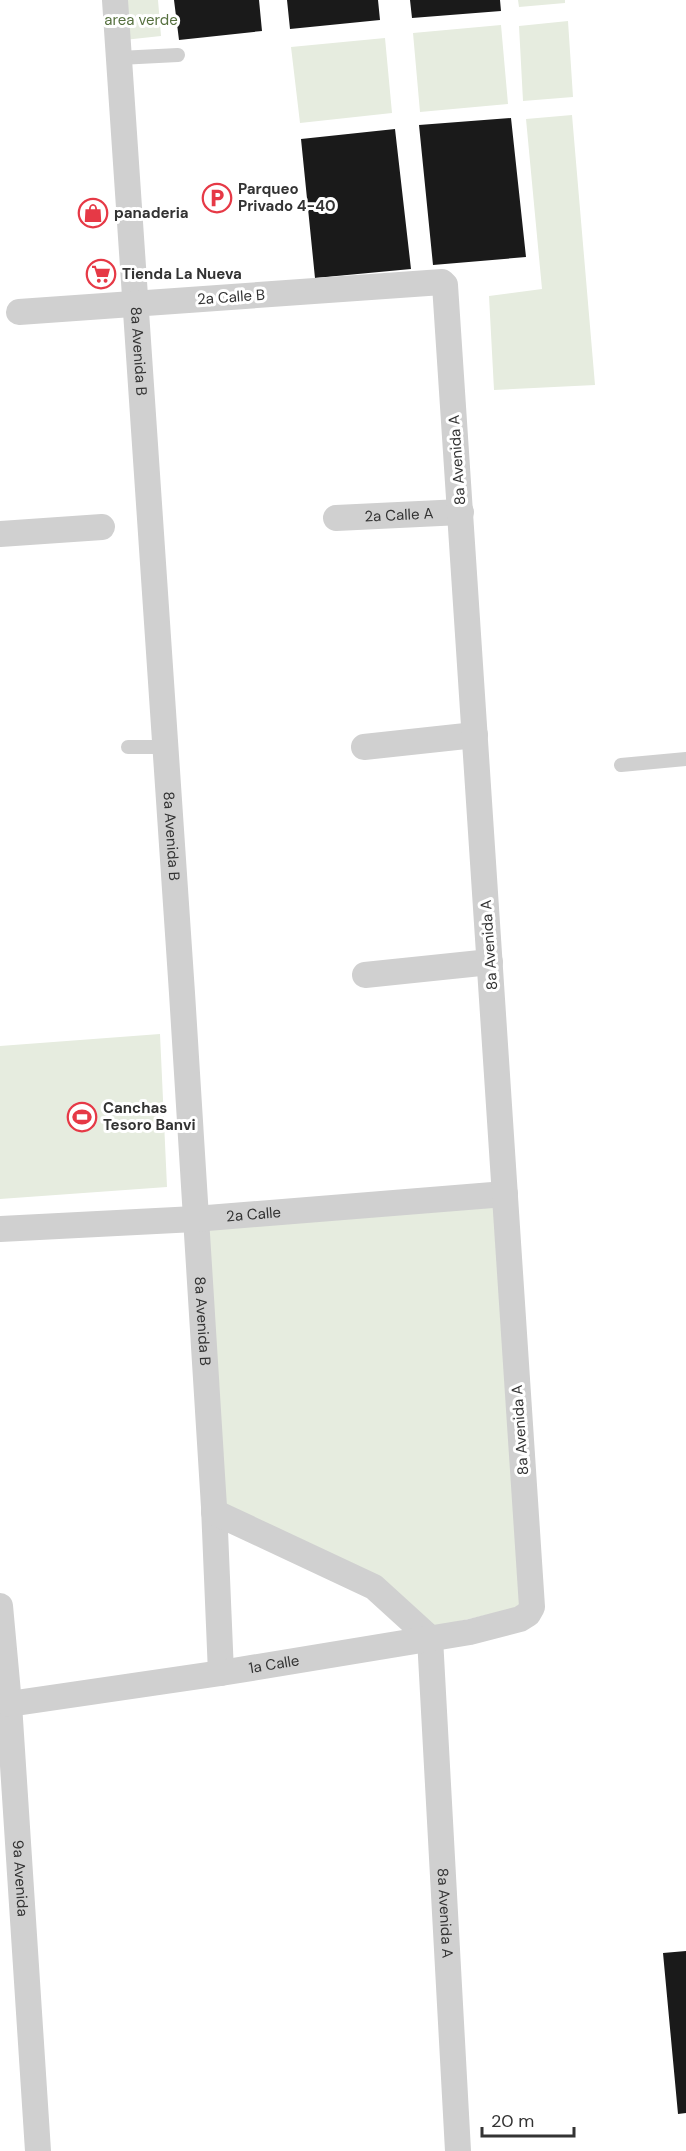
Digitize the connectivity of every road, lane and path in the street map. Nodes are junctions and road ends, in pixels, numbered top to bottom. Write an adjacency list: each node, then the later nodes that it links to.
1 (115, 0): 3 (street, 8a Avenida B)
2 (178, 55): 3 (lane)
3 (119, 58): 5 (street, 8a Avenida B)
4 (444, 283): 5 (street, 2a Calle B); 7 (street, 8a Avenida A)
5 (137, 304): 6 (street, 2a Calle B); 13 (street, 8a Avenida B)
6 (19, 312)
7 (461, 512): 8 (street, 2a Calle A); 11 (street, 8a Avenida A)
8 (336, 518)
9 (102, 527): 10 (street)
10 (0, 534)
11 (475, 735): 14 (street); 17 (street, 8a Avenida A)
12 (128, 747): 13 (lane)
13 (166, 747): 20 (street, 8a Avenida B)
14 (364, 747)
15 (686, 759): 16 (lane)
16 (621, 765)
17 (490, 962): 18 (street); 19 (street, 8a Avenida A)
18 (364, 975)
19 (505, 1194): 20 (street, 2a Calle); 24 (street, 8a Avenida A)
20 (195, 1219): 21 (street, 2a Calle); 22 (street, 8a Avenida B)
21 (0, 1229)
22 (214, 1512): 25 (street); 26 (street, 8a Avenida B)
23 (0, 1606): 27 (street, 9a Avenida)
24 (532, 1607): 25 (street, 1a Calle)
25 (430, 1638): 26 (street, 1a Calle); 29 (street, 8a Avenida A)
26 (221, 1672): 27 (street, 1a Calle)
27 (9, 1704): 28 (street, 9a Avenida)
28 (38, 2151)
29 (458, 2151)

